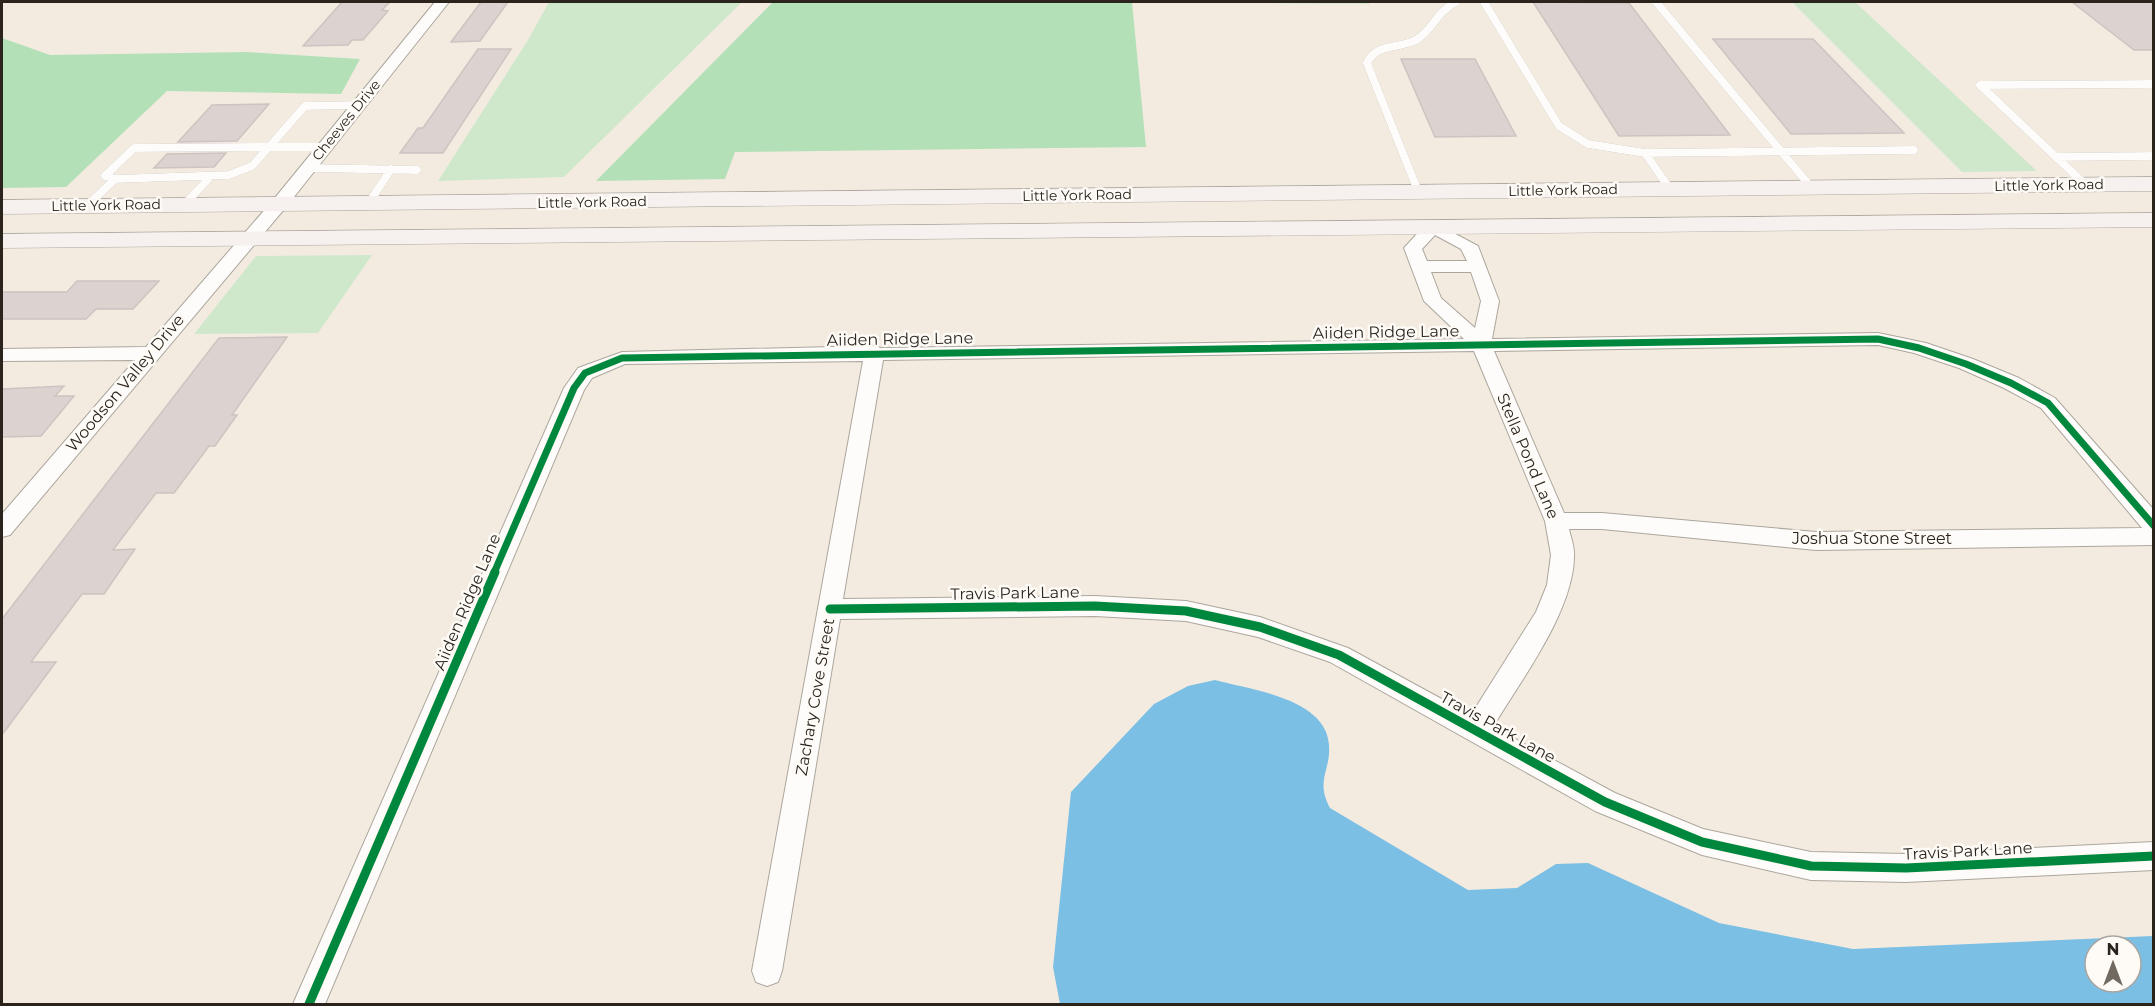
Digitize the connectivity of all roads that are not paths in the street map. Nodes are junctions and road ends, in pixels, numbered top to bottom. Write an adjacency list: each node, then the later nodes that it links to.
1 (442, 2): 6 (street, Cheeves Drive)
2 (1456, 2): 23 (lane)
3 (1484, 2): 11 (lane)
4 (1656, 2): 10 (lane)
5 (2154, 84): 13 (lane)
6 (359, 105): 7 (lane); 8 (street, Cheeves Drive)
7 (269, 147): 8 (lane); 17 (lane); 18 (lane)
8 (325, 147): 14 (street, Cheeves Drive)
9 (1914, 150): 10 (lane)
10 (1782, 152): 11 (lane); 21 (lane)
11 (1645, 153): 22 (lane)
12 (2154, 156): 13 (lane)
13 (2056, 157): 20 (lane)
14 (308, 168): 15 (lane); 25 (street, Cheeves Drive)
15 (391, 169): 16 (lane); 24 (lane)
16 (417, 170)
17 (209, 178): 18 (lane); 26 (lane)
18 (114, 179): 27 (lane)
19 (2154, 184): 20 (main road, Little York Road)
20 (2086, 185): 21 (main road, Little York Road)
21 (1811, 187): 22 (main road, Little York Road)
22 (1670, 189): 23 (main road, Little York Road)
23 (1418, 191): 24 (main road, Little York Road); 30 (main road)
24 (369, 202): 25 (main road, Little York Road)
25 (280, 203): 26 (main road, Little York Road); 31 (street, Cheeves Drive)
26 (185, 204): 27 (main road, Little York Road)
27 (87, 206): 28 (main road, Little York Road)
28 (2, 207)
29 (2154, 220): 30 (main road, Little York Road)
30 (1433, 227): 31 (main road, Little York Road); 33 (street); 34 (street, Stella Pond Lane)
31 (250, 238): 32 (main road, Little York Road); 37 (street, Woodson Valley Drive)
32 (2, 241)
33 (1478, 266): 34 (street); 35 (street)
34 (1420, 267): 35 (street, Stella Pond Lane)
35 (1481, 344): 36 (street, Aiiden Ridge Lane); 39 (street, Stella Pond Lane); 40 (street, Aiiden Ridge Lane)
36 (874, 352): 43 (street, Zachary Cove Street); 47 (street, Aiiden Ridge Lane)
37 (152, 353): 38 (street); 41 (street, Woodson Valley Drive)
38 (2, 355)
39 (1556, 521): 42 (street, Joshua Stone Street); 44 (street, Stella Pond Lane)
40 (2154, 526)
41 (2, 529)
42 (2154, 536)
43 (830, 609): 44 (street, Travis Park Lane); 46 (street, Zachary Cove Street)
44 (1477, 729): 45 (street, Travis Park Lane)
45 (2154, 856)
46 (767, 971)
47 (309, 1005)

